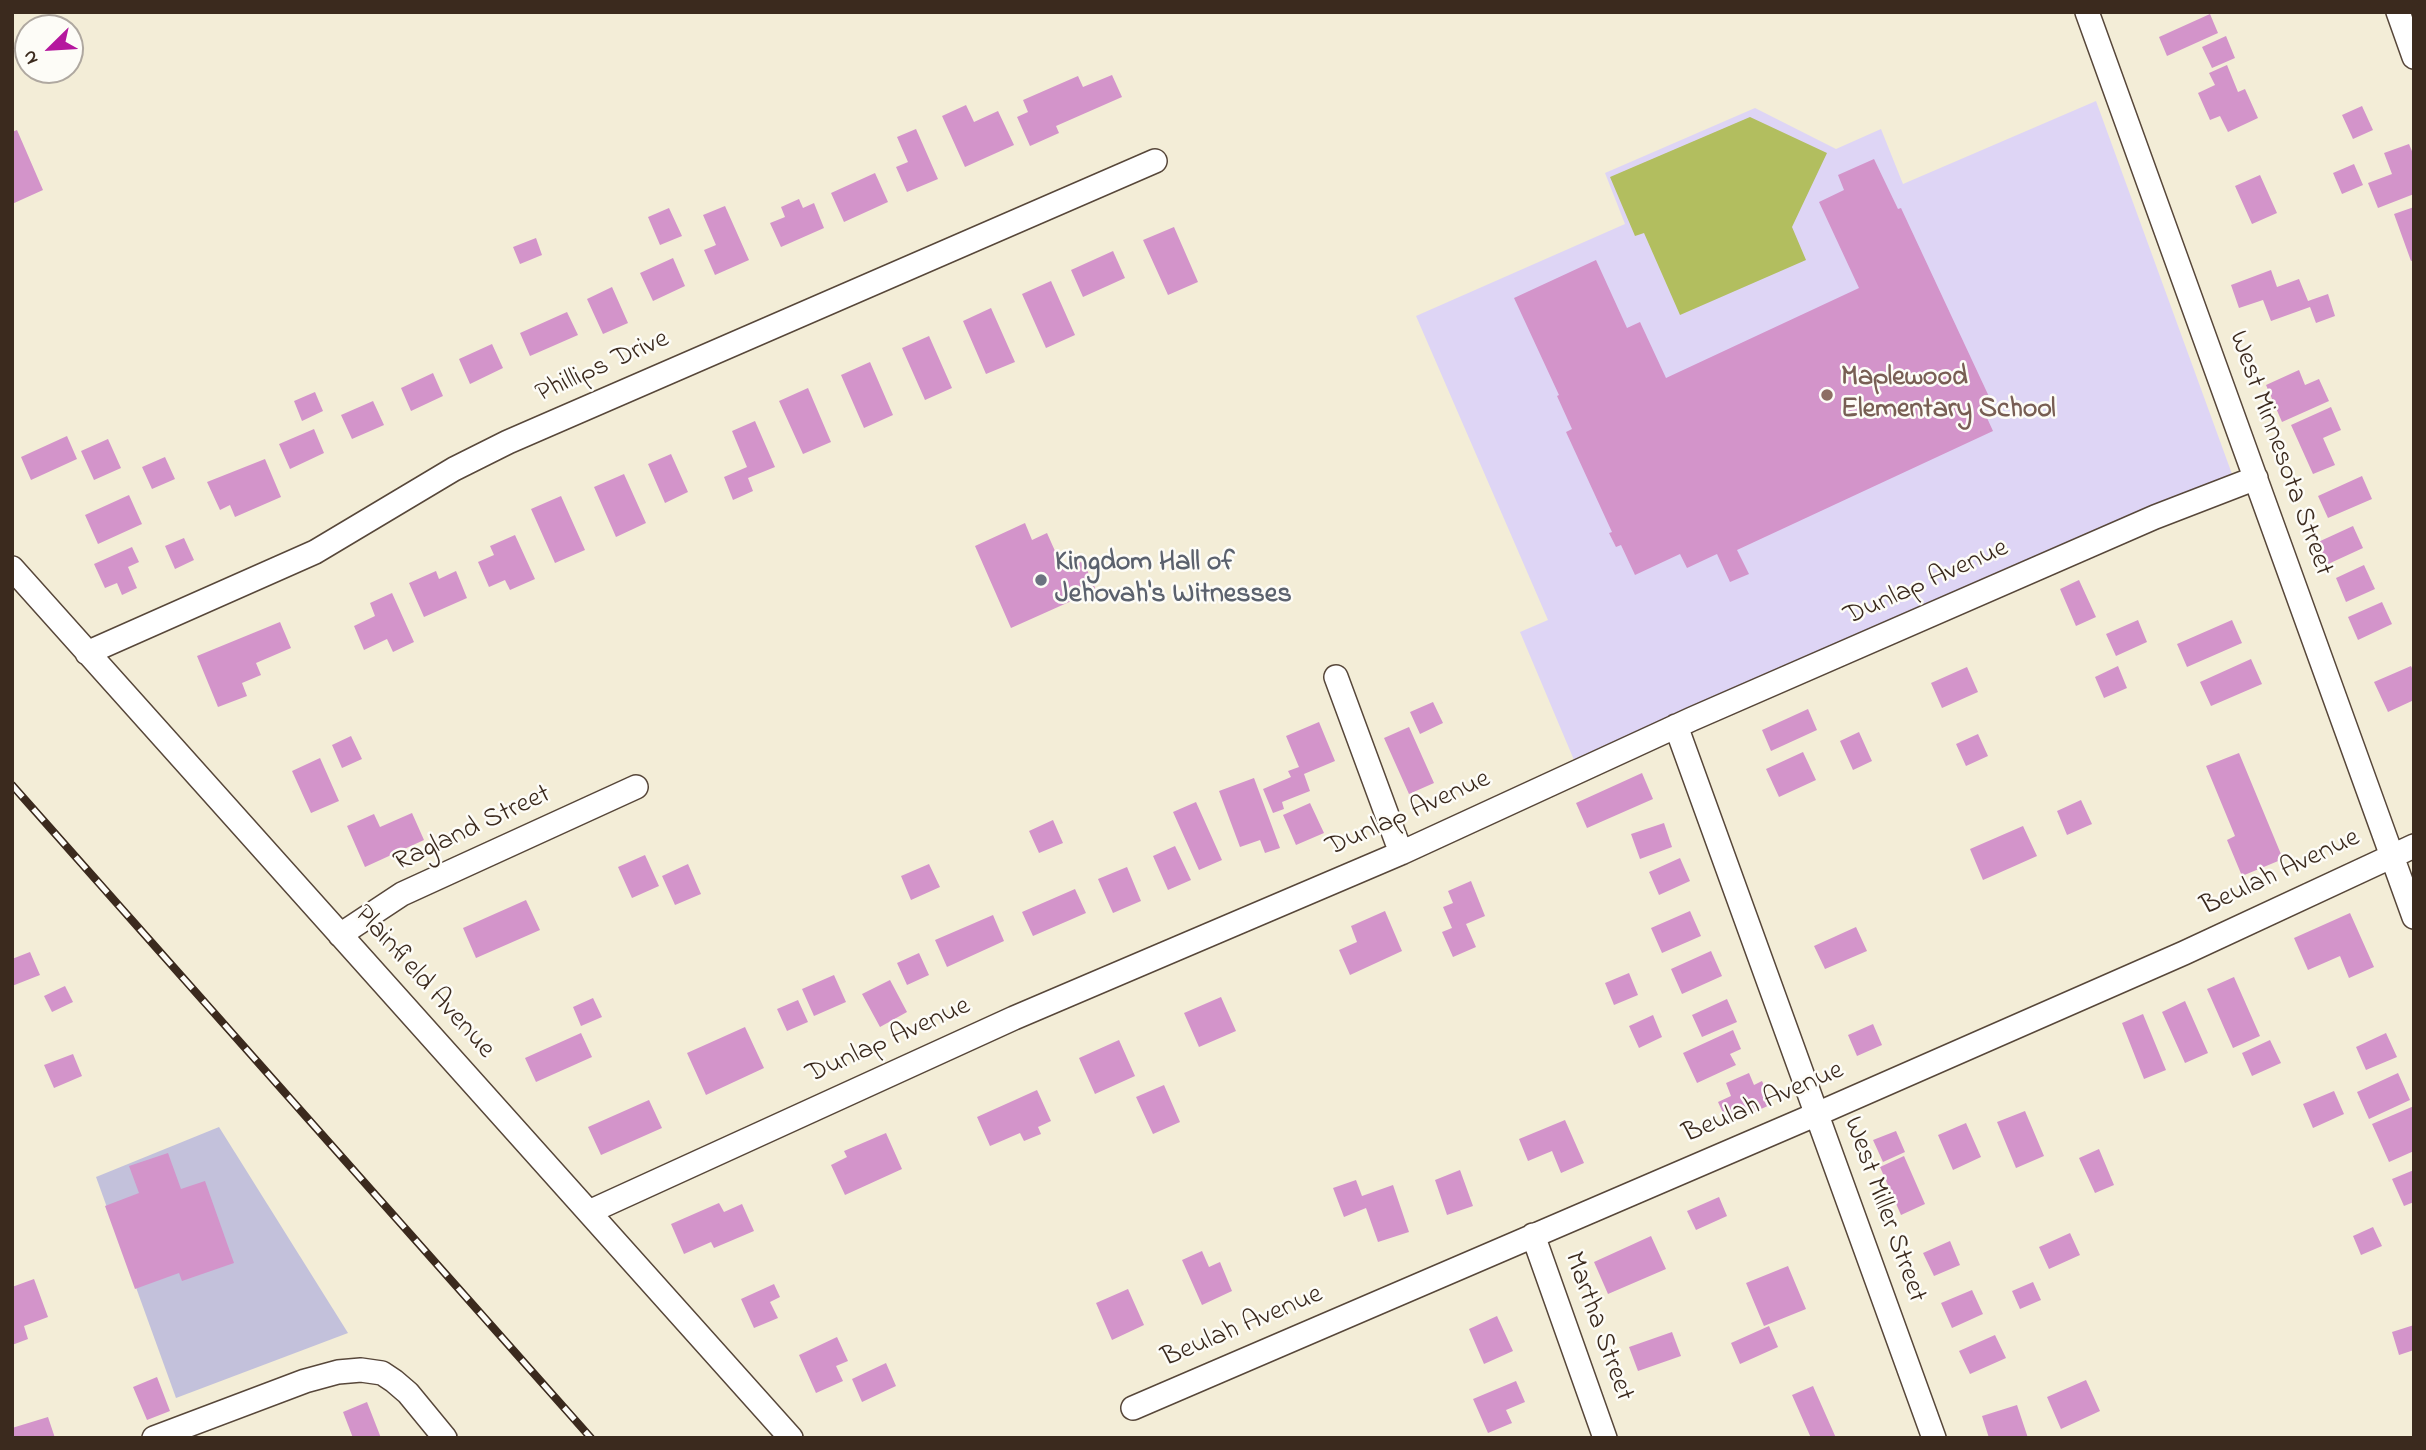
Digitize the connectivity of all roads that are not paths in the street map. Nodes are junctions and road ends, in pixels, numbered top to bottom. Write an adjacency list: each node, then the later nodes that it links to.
1 (2087, 12): 5 (street, West Minnesota Street)
2 (2398, 12): 3 (street)
3 (2414, 57)
4 (1154, 161): 7 (street, Phillips Drive)
5 (2256, 478): 9 (street, Dunlap Avenue); 13 (street, West Minnesota Street)
6 (12, 568): 7 (street, Plainfield Avenue)
7 (87, 653): 15 (street, Plainfield Avenue)
8 (1336, 677): 12 (street)
9 (1676, 726): 12 (street, Dunlap Avenue); 16 (street, West Miller Street)
10 (636, 787): 15 (street, Ragland Street)
11 (2414, 846): 13 (street, Beulah Avenue)
12 (1401, 853): 17 (street, Dunlap Avenue)
13 (2392, 855): 14 (street, West Minnesota Street); 16 (street, Beulah Avenue)
14 (2414, 917)
15 (340, 935): 17 (street, Plainfield Avenue)
16 (1817, 1114): 18 (street, Beulah Avenue); 24 (street, West Miller Street)
17 (589, 1212): 22 (street, Plainfield Avenue)
18 (1533, 1236): 19 (street, Beulah Avenue); 23 (street, Martha Street)
19 (1133, 1408)
20 (154, 1438): 21 (street)
21 (445, 1438)
22 (791, 1438)
23 (1605, 1438)
24 (1934, 1438)

